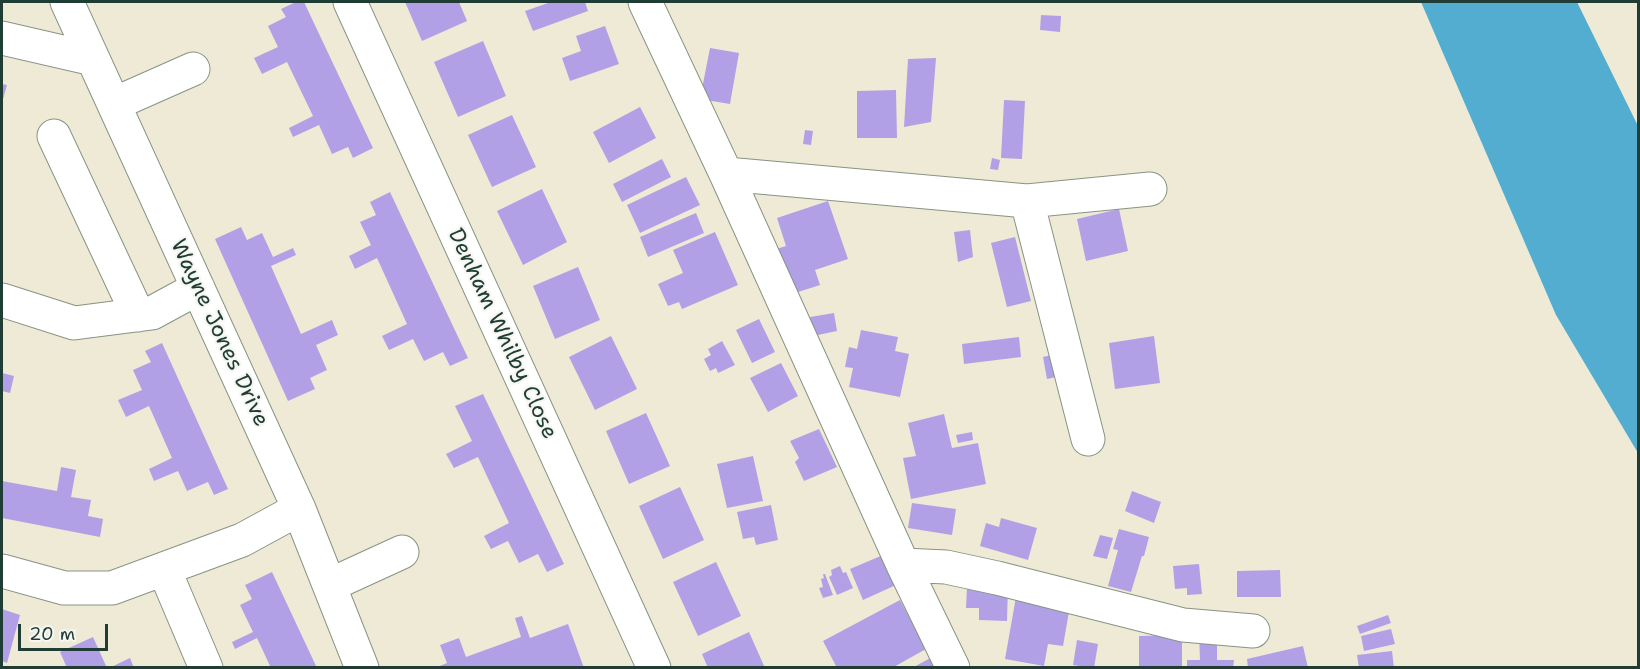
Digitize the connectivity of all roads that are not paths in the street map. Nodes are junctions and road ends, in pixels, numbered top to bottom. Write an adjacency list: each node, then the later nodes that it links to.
1 (67, 2): 5 (street, Wayne Jones Drive)
2 (350, 2): 25 (street, Denham Whilby Close)
3 (645, 2): 9 (street)
4 (2, 38): 5 (street)
5 (93, 59): 7 (street, Wayne Jones Drive)
6 (193, 69): 7 (street)
7 (114, 104): 12 (street, Wayne Jones Drive)
8 (54, 136): 14 (street)
9 (726, 174): 11 (street); 18 (street)
10 (1150, 189): 11 (street)
11 (1027, 201): 15 (street)
12 (198, 288): 14 (street); 16 (street, Wayne Jones Drive)
13 (2, 300): 14 (street)
14 (138, 315)
15 (1088, 439)
16 (299, 509): 19 (street); 21 (street, Wayne Jones Drive)
17 (402, 552): 21 (street)
18 (903, 565): 22 (street); 26 (street)
19 (164, 569): 20 (street); 23 (street)
20 (2, 570)
21 (330, 585): 24 (street, Wayne Jones Drive)
22 (1253, 631)
23 (206, 668)
24 (362, 668)
25 (654, 668)
26 (954, 668)

